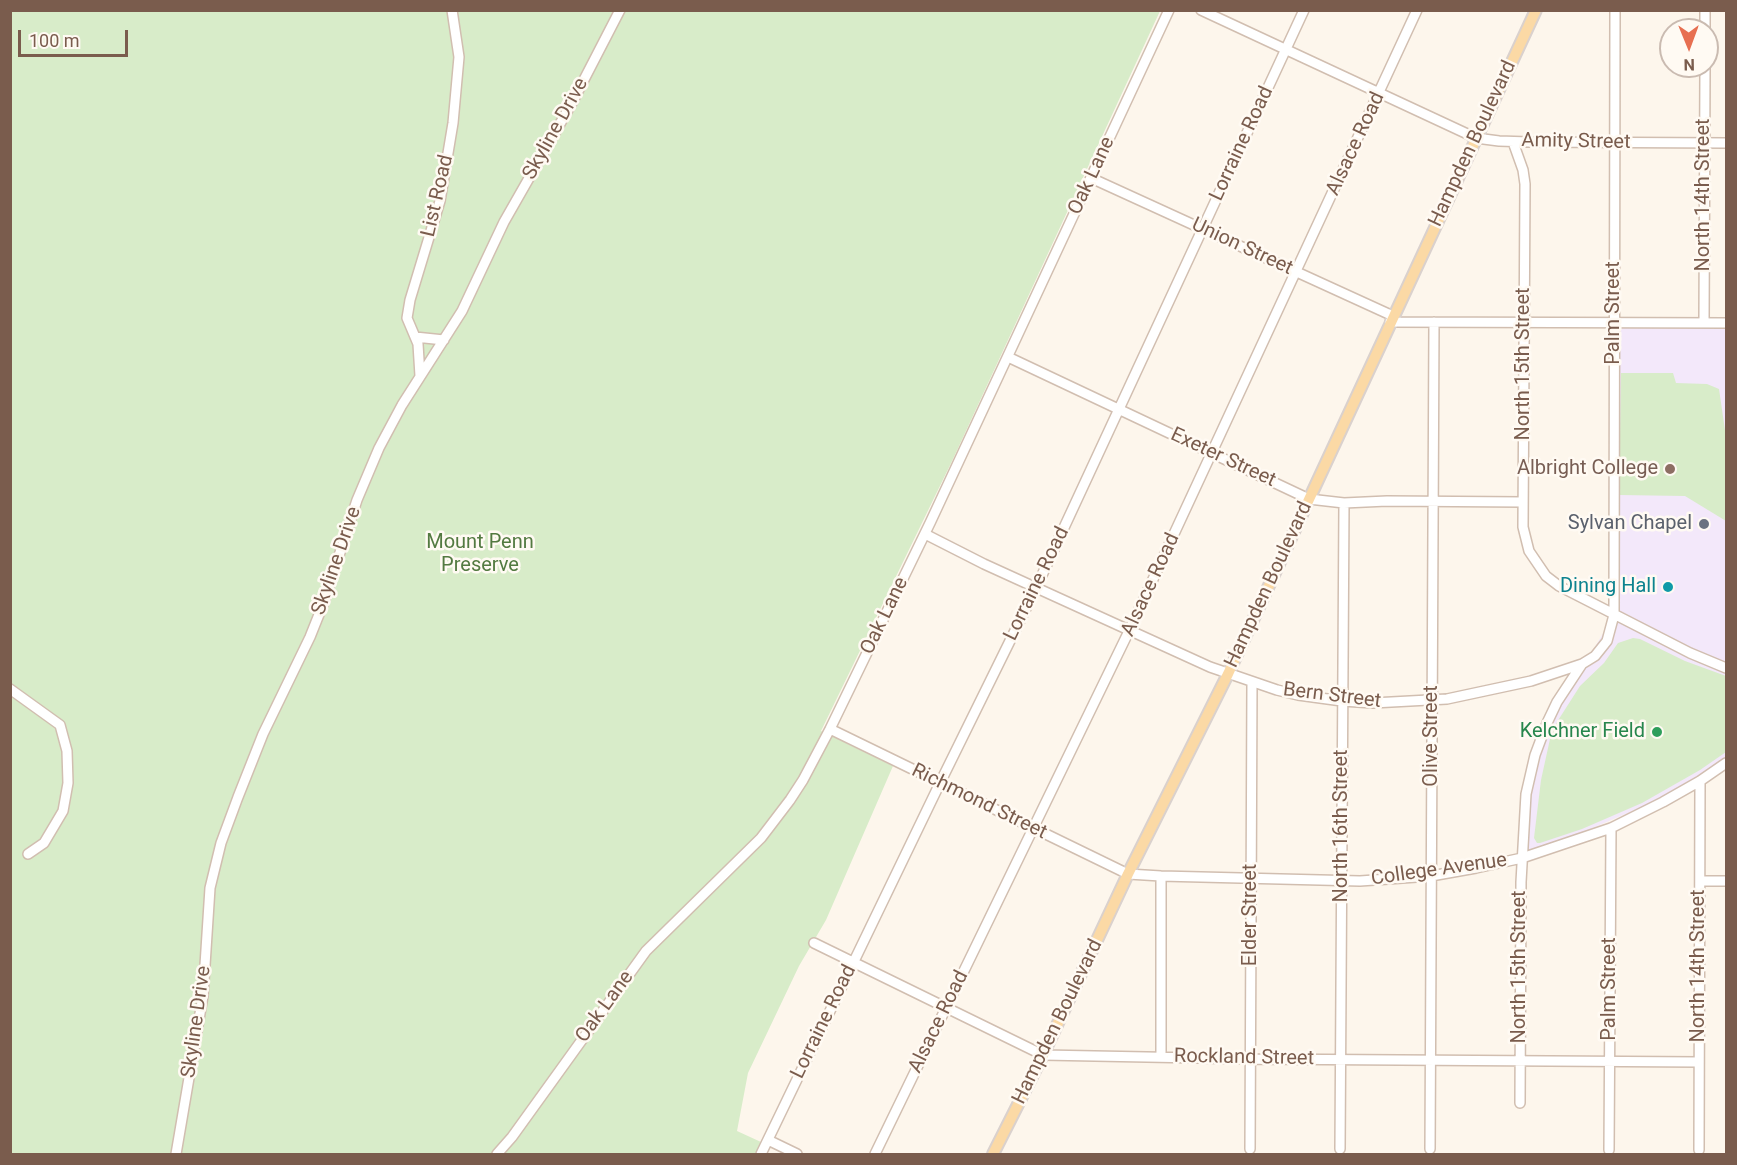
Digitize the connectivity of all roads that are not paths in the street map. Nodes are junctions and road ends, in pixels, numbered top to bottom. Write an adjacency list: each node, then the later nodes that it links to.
1 (452, 10): 26 (street, List Road)
2 (620, 10): 27 (street, Skyline Drive)
3 (1169, 10): 17 (street, Oak Lane)
4 (1201, 10): 9 (street, Amity Street)
5 (1304, 10): 9 (street, Lorraine Road)
6 (1417, 10): 11 (street, Alsace Road)
7 (1536, 10): 12 (main road, Hampden Boulevard)
8 (1615, 10): 14 (street, Palm Street)
9 (1286, 50): 11 (street, Amity Street); 18 (street, Lorraine Road)
10 (1705, 78): 15 (street, North 14th Street)
11 (1379, 93): 12 (street, Amity Street); 19 (street, Alsace Road)
12 (1476, 138): 13 (street, Amity Street); 20 (main road, Hampden Boulevard)
13 (1513, 142): 14 (street, Amity Street); 22 (street, North 15th Street)
14 (1615, 143): 15 (street, Amity Street); 23 (street, Palm Street)
15 (1704, 143): 16 (street, Amity Street); 24 (street, North 14th Street)
16 (1726, 143)
17 (1091, 178): 18 (street, Union Street); 28 (street, Oak Lane)
18 (1203, 229): 19 (street, Union Street); 30 (street, Lorraine Road)
19 (1296, 272): 20 (street, Union Street); 31 (street, Alsace Road)
20 (1392, 319): 21 (street, Union Street); 32 (main road, Hampden Boulevard)
21 (1434, 322): 22 (street, Union Street); 33 (street, Olive Street)
22 (1524, 322): 23 (street, Union Street); 34 (street, North 15th Street)
23 (1614, 323): 24 (street, Union Street); 38 (street, Palm Street)
24 (1704, 323): 25 (street, Union Street)
25 (1726, 323)
26 (415, 337): 27 (street); 29 (street, List Road)
27 (444, 340): 29 (street, Skyline Drive)
28 (1008, 357): 30 (street, Exeter Street); 36 (street, Oak Lane)
29 (420, 378): 80 (street, Skyline Drive)
30 (1119, 408): 31 (street, Exeter Street); 37 (street, Lorraine Road)
31 (1212, 453): 32 (street, Exeter Street); 39 (street, Alsace Road)
32 (1309, 499): 35 (street, Exeter Street); 42 (main road, Hampden Boulevard)
33 (1433, 502): 34 (street, Exeter Street); 35 (street, Exeter Street); 46 (street, Olive Street)
34 (1523, 502): 38 (street, North 15th Street)
35 (1344, 503): 45 (street, North 16th Street)
36 (925, 534): 37 (street, Bern Street); 47 (street, Oak Lane)
37 (1036, 588): 39 (street, Bern Street); 50 (street, Lorraine Road)
38 (1614, 615): 40 (street, Bern Street); 41 (street)
39 (1130, 631): 42 (street, Bern Street); 51 (street, Alsace Road)
40 (1582, 664): 46 (street, Bern Street); 54 (street, North 15th Street)
41 (1726, 668)
42 (1228, 674): 43 (street, Bern Street); 55 (main road, Hampden Boulevard)
43 (1252, 682): 45 (street, Bern Street); 58 (street, Elder Street)
44 (10, 689): 53 (street)
45 (1342, 701): 46 (street, Bern Street); 59 (street, North 16th Street)
46 (1432, 701): 57 (street, Olive Street)
47 (830, 729): 50 (street, Richmond Street); 81 (street, Oak Lane)
48 (1726, 763): 49 (street, College Avenue)
49 (1700, 781): 52 (street, College Avenue); 60 (street, North 14th Street)
50 (940, 783): 51 (street, Richmond Street); 63 (street, Lorraine Road)
51 (1032, 828): 55 (street, Richmond Street); 64 (street, Alsace Road)
52 (1611, 828): 54 (street, College Avenue); 71 (street, Palm Street)
53 (28, 854)
54 (1522, 858): 57 (street, College Avenue); 70 (street, North 15th Street)
55 (1128, 874): 56 (street, College Avenue); 65 (main road, Hampden Boulevard)
56 (1161, 876): 58 (street, College Avenue); 66 (street)
57 (1431, 876): 59 (street, College Avenue); 69 (street, Olive Street)
58 (1252, 879): 59 (street, College Avenue); 67 (street, Elder Street)
59 (1341, 880): 68 (street, North 16th Street)
60 (1700, 881): 61 (street); 72 (street, North 14th Street)
61 (1726, 881)
62 (814, 943): 63 (street, Rockland Street)
63 (853, 961): 64 (street, Rockland Street); 74 (street, Lorraine Road)
64 (946, 1006): 65 (street, Rockland Street); 84 (street, Alsace Road)
65 (1043, 1054): 66 (street, Rockland Street); 85 (main road, Hampden Boulevard)
66 (1161, 1056): 67 (street, Rockland Street)
67 (1251, 1059): 68 (street, Rockland Street); 75 (street, Elder Street)
68 (1340, 1060): 69 (street, Rockland Street); 76 (street, North 16th Street)
69 (1430, 1061): 70 (street, Rockland Street); 77 (street, Olive Street)
70 (1520, 1061): 71 (street, Rockland Street); 73 (street, North 15th Street)
71 (1610, 1062): 72 (street, Rockland Street); 78 (street, Palm Street)
72 (1699, 1062): 79 (street, North 14th Street)
73 (1520, 1103)
74 (768, 1140): 82 (street, Lorraine Road); 83 (street)
75 (1250, 1149)
76 (1340, 1149)
77 (1430, 1149)
78 (1610, 1150)
79 (1699, 1150)
80 (176, 1155)
81 (497, 1155)
82 (761, 1155)
83 (797, 1155)
84 (874, 1155)
85 (993, 1155)

